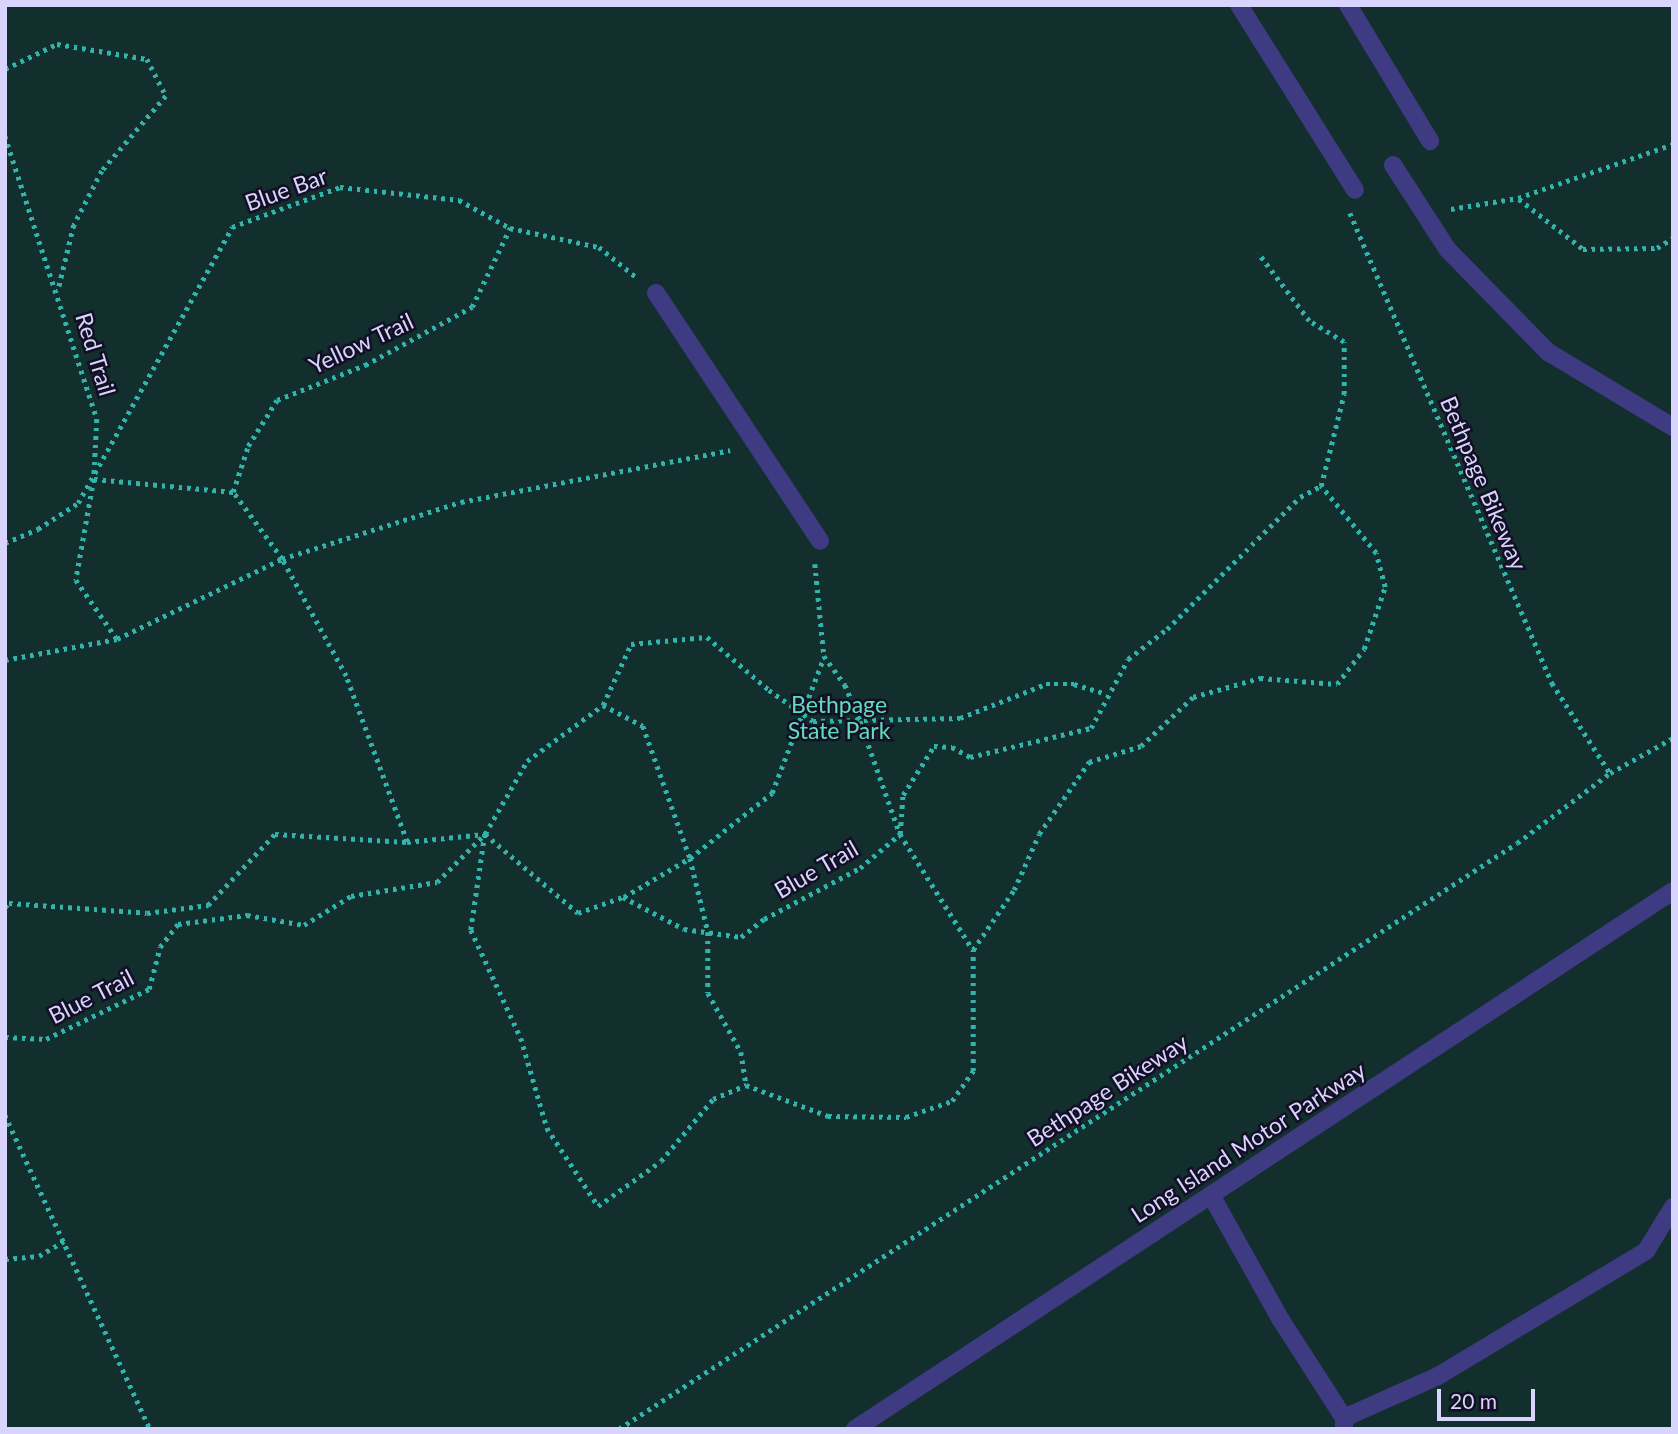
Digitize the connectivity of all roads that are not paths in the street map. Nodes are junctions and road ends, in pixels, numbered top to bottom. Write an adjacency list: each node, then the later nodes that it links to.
1 (1239, 5): 5 (street)
2 (1348, 5): 3 (street)
3 (1430, 141)
4 (1393, 165): 7 (street)
5 (1355, 190)
6 (656, 293): 8 (street)
7 (1673, 427)
8 (817, 548)
9 (1670, 894): 10 (street, Long Island Motor Parkway)
10 (1211, 1195): 12 (street); 13 (street, Long Island Motor Parkway)
11 (1673, 1207): 12 (street)
12 (1344, 1423)
13 (855, 1429)

